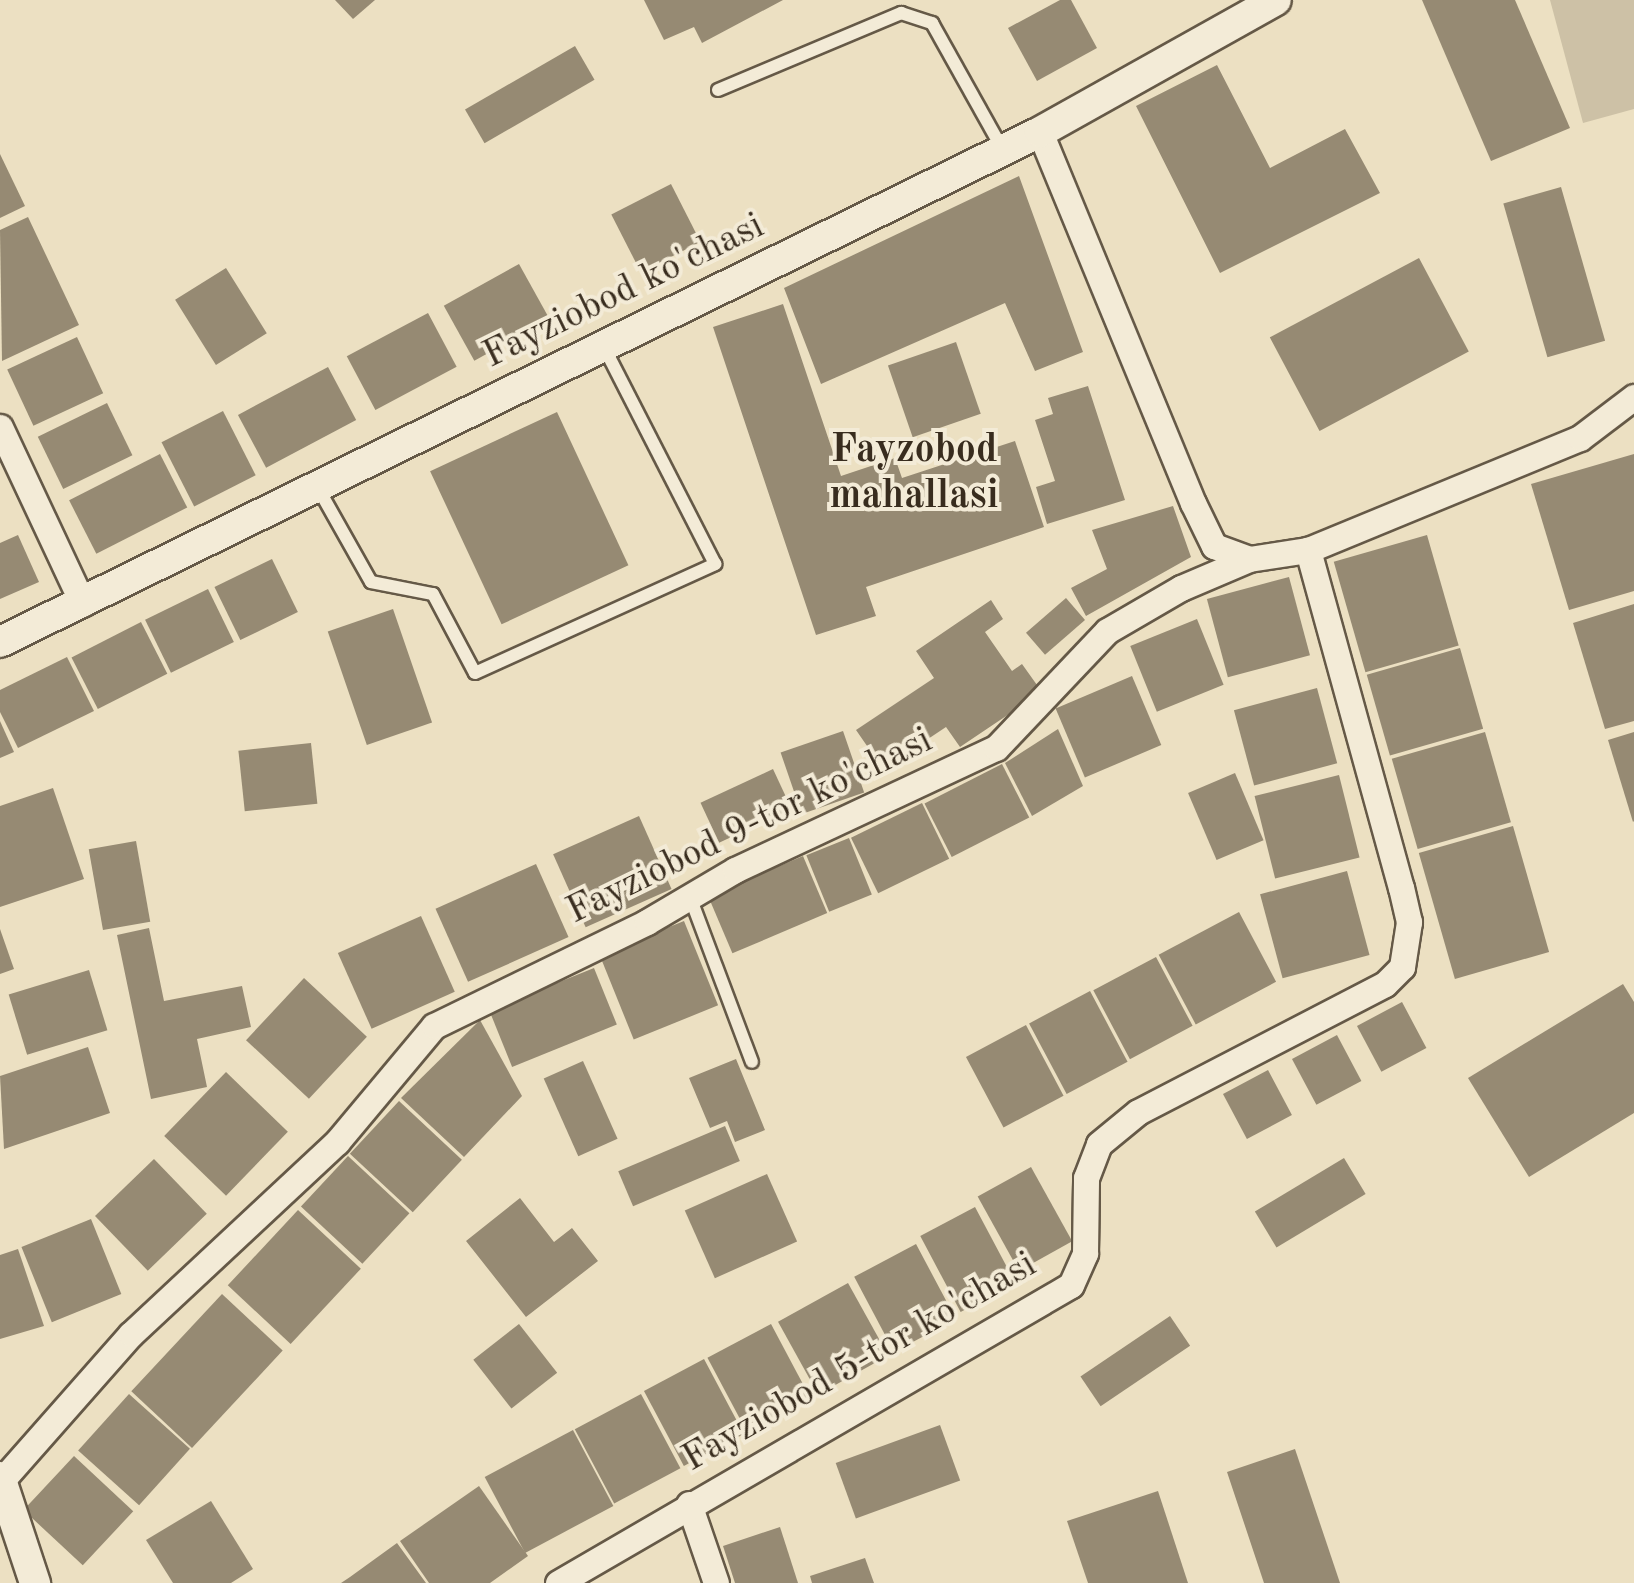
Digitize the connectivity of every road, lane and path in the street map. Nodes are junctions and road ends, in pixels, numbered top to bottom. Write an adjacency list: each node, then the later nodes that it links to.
1 (1276, 0): 3 (street, Fayziobod ko'chasi)
2 (718, 90): 4 (lane)
3 (1040, 132): 4 (street, Fayziobod ko'chasi); 10 (street)
4 (1004, 150): 5 (street, Fayziobod ko'chasi)
5 (604, 347): 8 (street, Fayziobod ko'chasi); 8 (lane)
6 (1634, 397): 9 (street, Fayziobod 9-tor ko'chasi)
7 (0, 427): 11 (street)
8 (318, 488): 11 (street, Fayziobod ko'chasi)
9 (1308, 550): 10 (street, Fayziobod 9-tor ko'chasi); 16 (street, Fayziobod 5-tor ko'chasi)
10 (1249, 559): 13 (street, Fayziobod 9-tor ko'chasi)
11 (83, 604): 12 (street, Fayziobod ko'chasi)
12 (0, 642)
13 (690, 896): 14 (lane); 15 (street, Fayziobod 9-tor ko'chasi)
14 (752, 1062)
15 (2, 1478): 17 (street)
16 (688, 1504): 18 (street, Fayziobod 5-tor ko'chasi); 19 (street)
17 (35, 1583)
18 (558, 1583)
19 (716, 1583)

